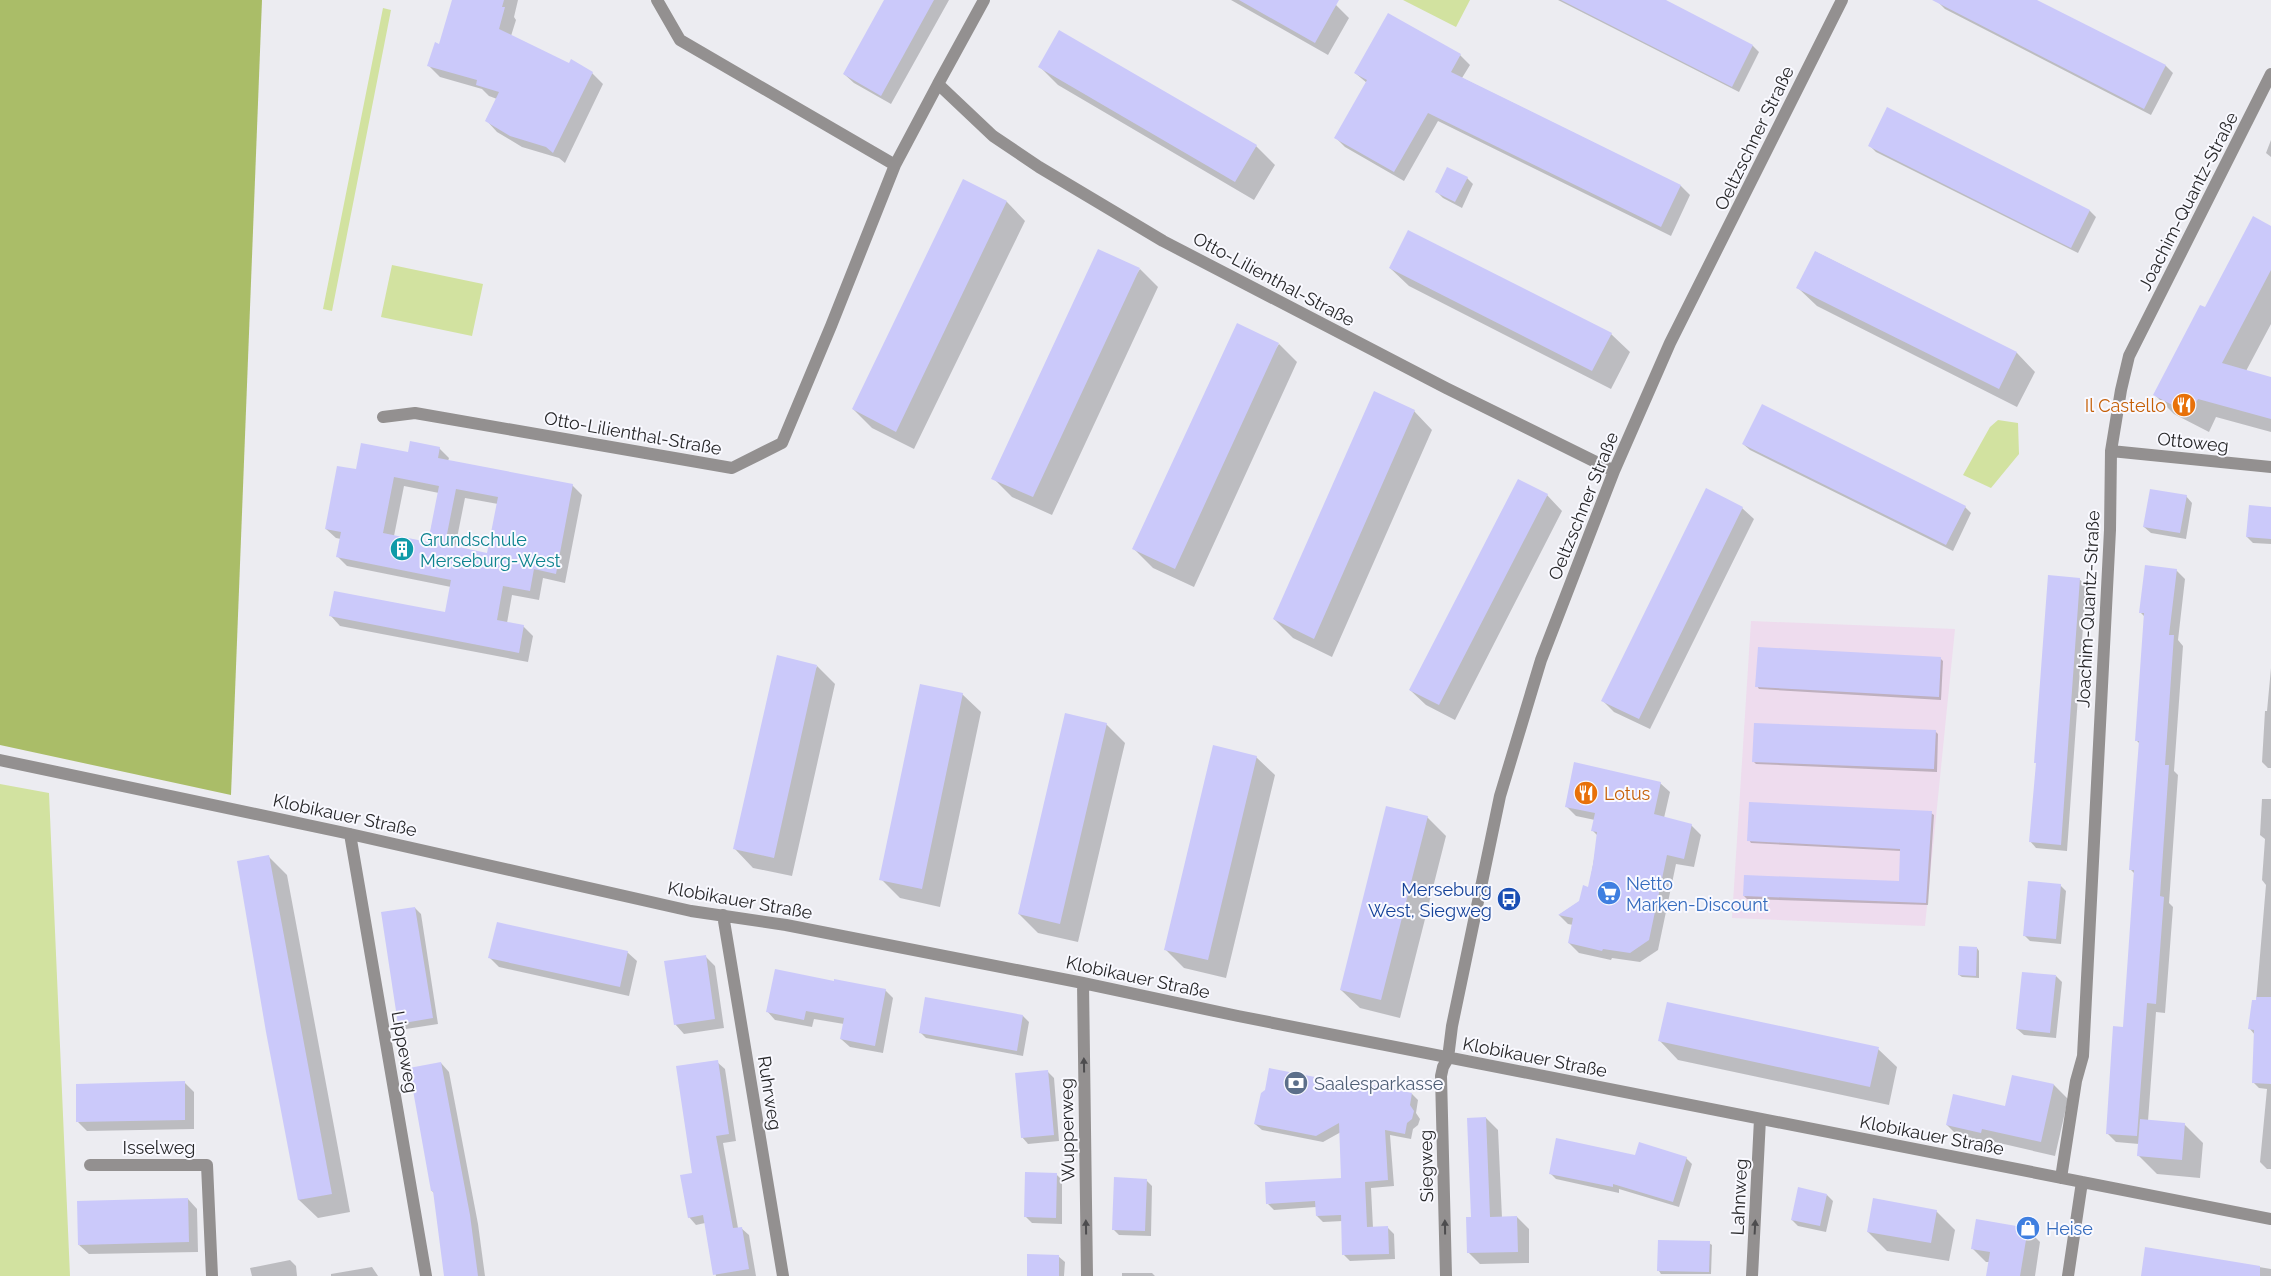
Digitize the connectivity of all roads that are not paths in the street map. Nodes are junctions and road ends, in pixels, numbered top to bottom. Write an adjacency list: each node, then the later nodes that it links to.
1 (657, 0): 6 (street)
2 (984, 0): 5 (street, Otto-Lilienthal-Straße)
3 (1842, 0): 10 (street, Oeltzschner Straße)
4 (2271, 74): 8 (street, Joachim-Quantz-Straße)
5 (938, 84): 6 (street, Otto-Lilienthal-Straße); 10 (street, Otto-Lilienthal-Straße)
6 (895, 165): 7 (street, Otto-Lilienthal-Straße)
7 (383, 417)
8 (2111, 451): 9 (street, Ottoweg); 18 (street, Joachim-Quantz-Straße)
9 (2271, 467)
10 (1614, 471): 15 (street, Oeltzschner Straße)
11 (0, 760): 12 (street, Klobikauer Straße)
12 (350, 834): 13 (street, Klobikauer Straße); 22 (street, Lippeweg)
13 (723, 915): 14 (street, Klobikauer Straße); 23 (street, Ruhrweg)
14 (1083, 983): 15 (street, Klobikauer Straße); 24 (street, Wupperweg, one-way to 14)
15 (1448, 1058): 16 (street, Klobikauer Straße); 25 (street, Siegweg, one-way to 15)
16 (1760, 1119): 18 (street, Klobikauer Straße); 26 (street, Lahnweg, one-way to 16)
17 (90, 1165): 21 (street, Isselweg)
18 (2061, 1178): 19 (street, Klobikauer Straße)
19 (2082, 1182): 20 (street, Klobikauer Straße); 27 (street)
20 (2271, 1219)
21 (212, 1276)
22 (426, 1276)
23 (783, 1276)
24 (1087, 1276)
25 (1446, 1276)
26 (1752, 1276)
27 (2068, 1276)

